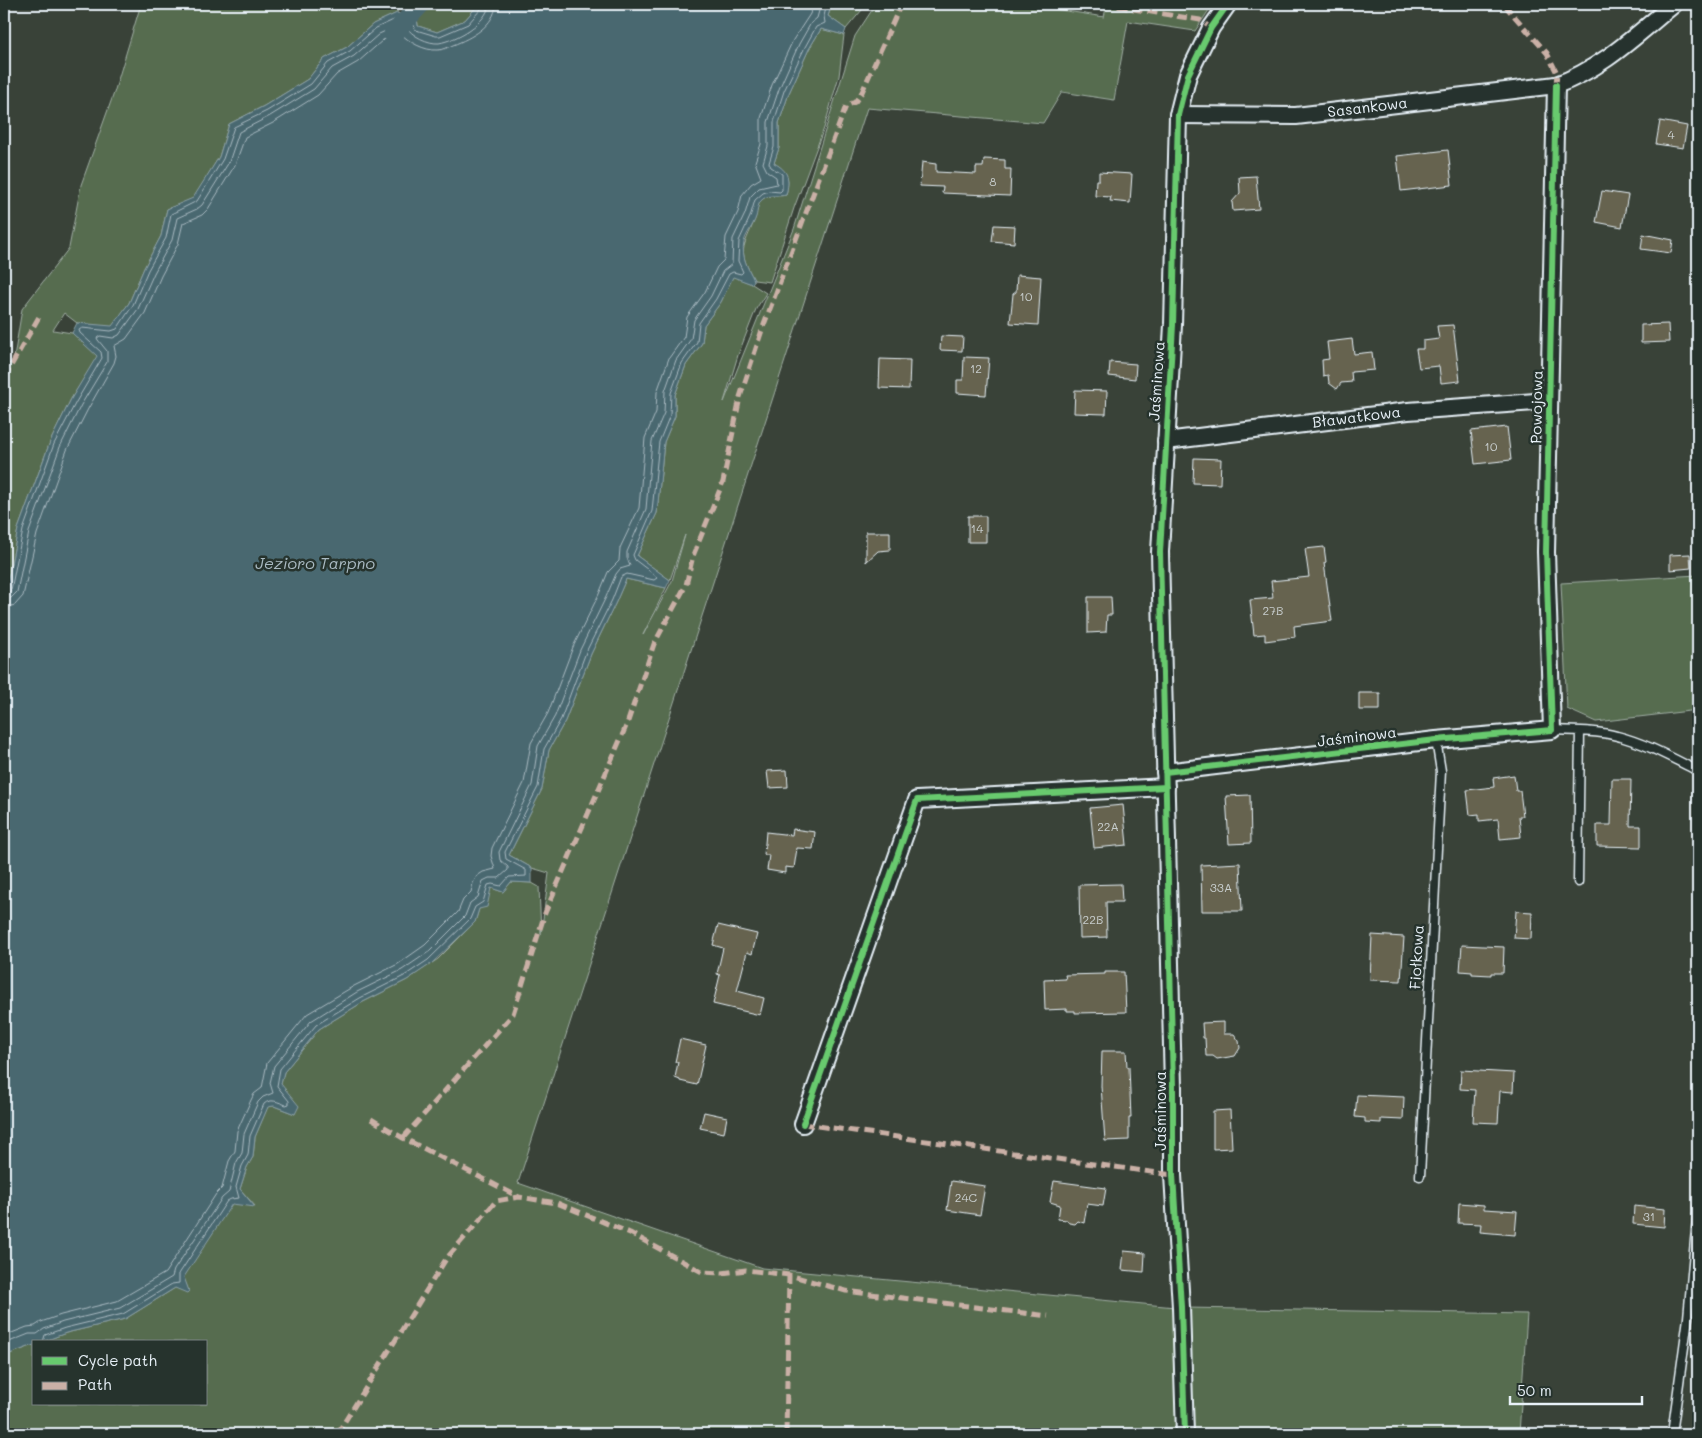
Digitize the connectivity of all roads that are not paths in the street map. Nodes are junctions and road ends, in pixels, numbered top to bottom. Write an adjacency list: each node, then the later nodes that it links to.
1 (1228, 4): 4 (street, Jaśminowa)
2 (1674, 4): 3 (street)
3 (1556, 86): 4 (street, Sasankowa); 5 (street, Powojowa)
4 (1178, 115): 6 (street, Jaśminowa)
5 (1549, 401): 6 (street, Bławatkowa); 7 (street, Powojowa)
6 (1166, 441): 11 (street, Jaśminowa)
7 (1552, 730): 8 (lane); 9 (street, Jaśminowa)
8 (1580, 731): 10 (lane); 12 (lane)
9 (1436, 740): 11 (street, Jaśminowa); 14 (lane, Fiołkowa)
10 (1698, 771)
11 (1165, 779): 13 (street, Jaśminowa); 16 (street, Jaśminowa)
12 (1578, 882)
13 (803, 1124)
14 (1420, 1176)
15 (1698, 1207): 17 (lane)
16 (1185, 1434)
17 (1672, 1434)

